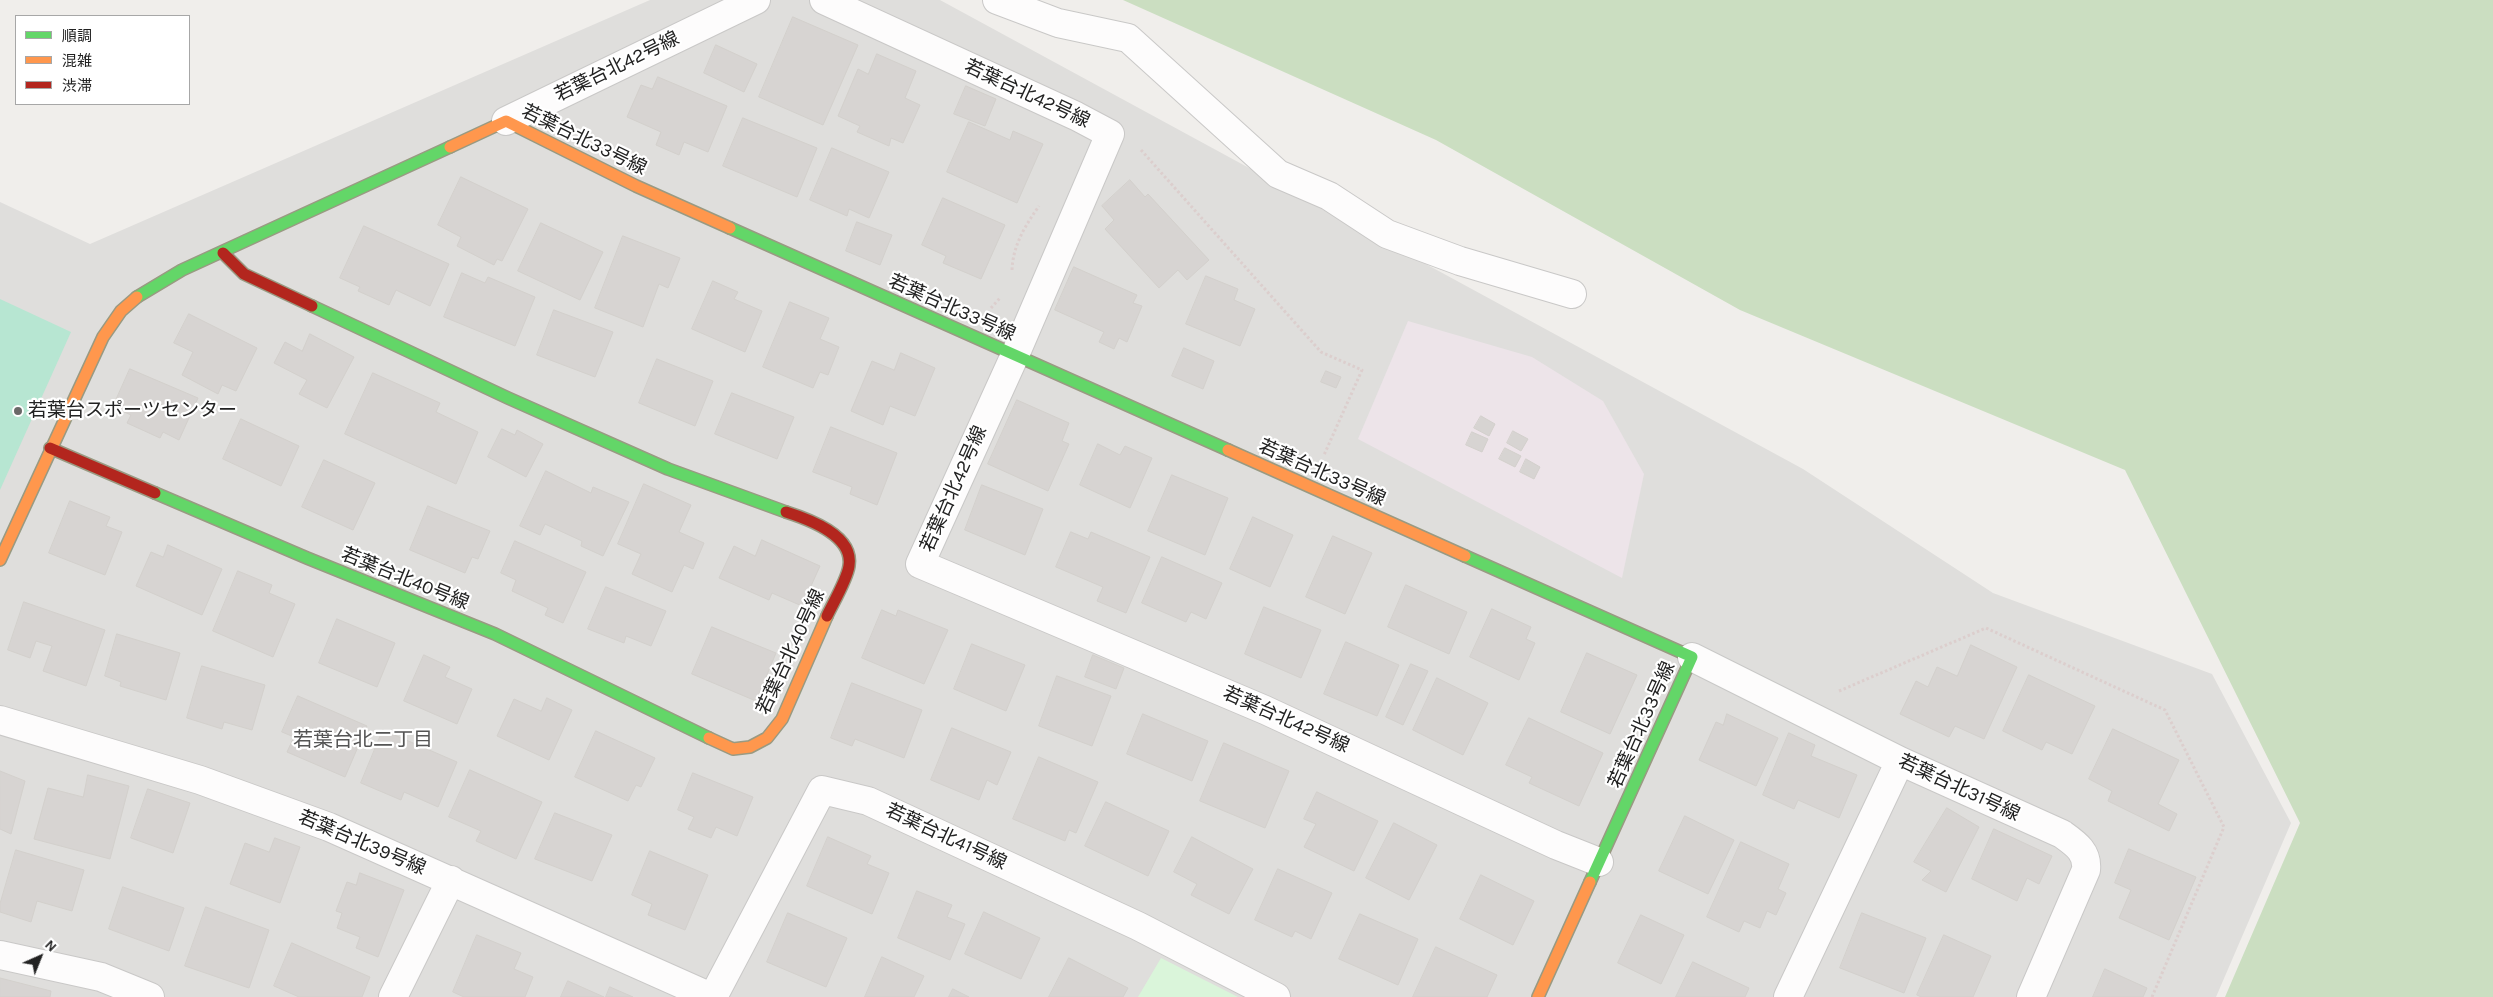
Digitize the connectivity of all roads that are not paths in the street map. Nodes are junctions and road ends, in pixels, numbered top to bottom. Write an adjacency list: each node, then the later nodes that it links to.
1 (756, 0): 4 (street, 若葉台北42号線)
2 (824, 0): 7 (street, 若葉台北42号線)
3 (997, 0): 6 (street)
4 (506, 121): 5 (street, 若葉台北33号線); 7 (street, 若葉台北33号線)
5 (223, 253): 8 (street, 若葉台北33号線); 8 (street, 若葉台北40号線)
6 (1572, 294)
7 (1015, 355): 10 (street, 若葉台北33号線); 13 (street, 若葉台北42号線)
8 (50, 448): 9 (street, 若葉台北33号線)
9 (0, 560)
10 (1692, 658): 12 (street, 若葉台北31号線); 13 (street, 若葉台北33号線)
11 (0, 720): 14 (street, 若葉台北39号線)
12 (1900, 761): 21 (street); 22 (street, 若葉台北31号線)
13 (1599, 862): 20 (street, 若葉台北33号線)
14 (451, 880): 17 (street); 18 (street, 若葉台北39号線)
15 (0, 955): 16 (street)
16 (150, 997)
17 (394, 997)
18 (712, 997): 19 (street, 若葉台北41号線)
19 (1276, 997)
20 (1538, 997)
21 (1788, 997)
22 (2031, 997)

